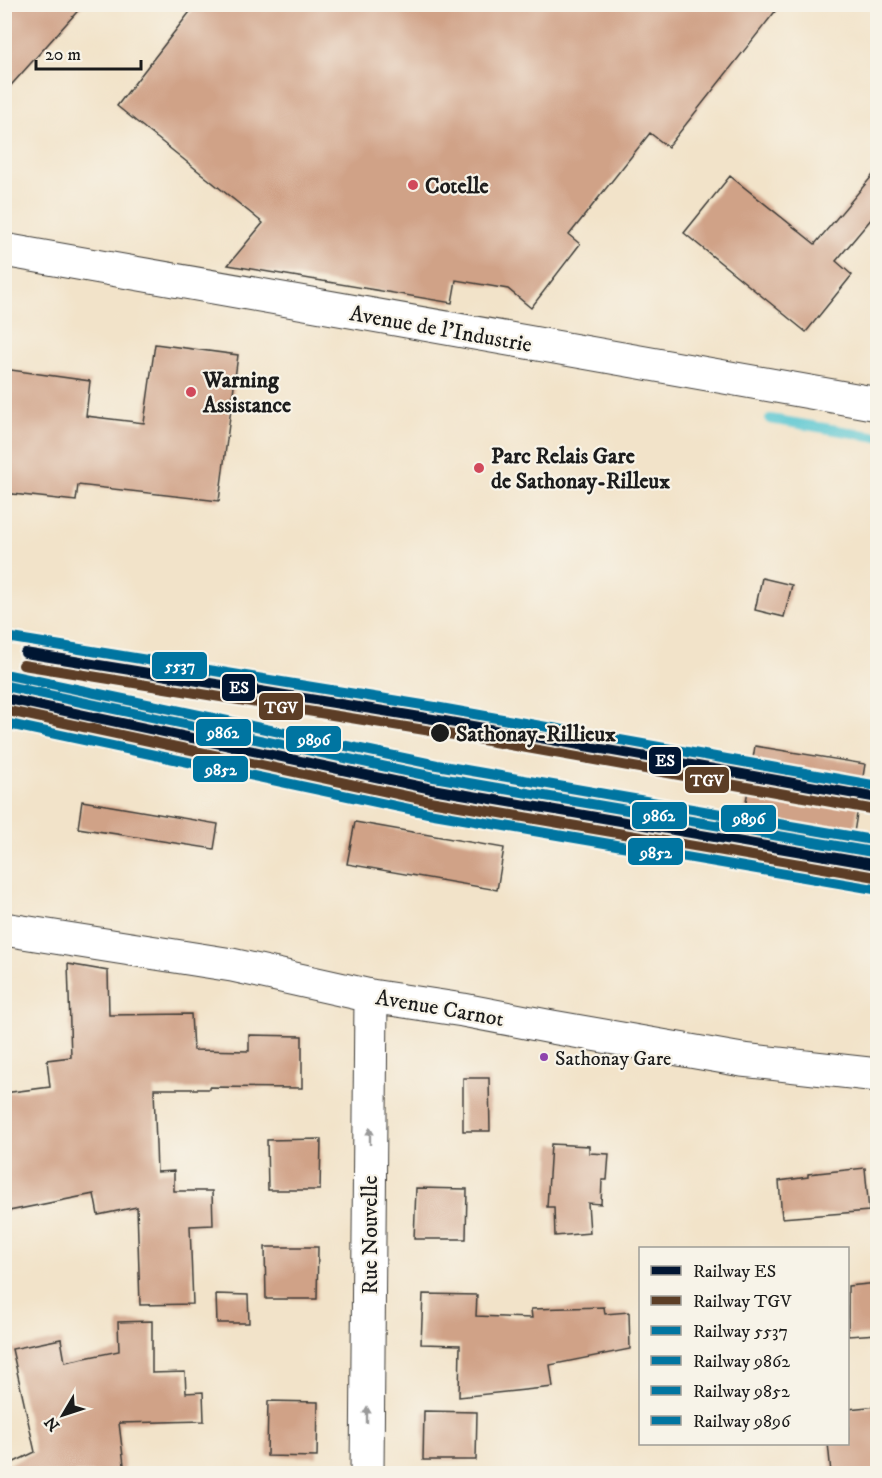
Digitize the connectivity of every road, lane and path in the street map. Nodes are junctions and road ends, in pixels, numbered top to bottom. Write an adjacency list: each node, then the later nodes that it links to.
1 (4, 250): 2 (street, Avenue de l'Industrie)
2 (878, 404)
3 (4, 929): 4 (street, Avenue Carnot)
4 (371, 996): 5 (street, Avenue Carnot); 6 (street, Rue Nouvelle, one-way to 4)
5 (878, 1075)
6 (367, 1473)

